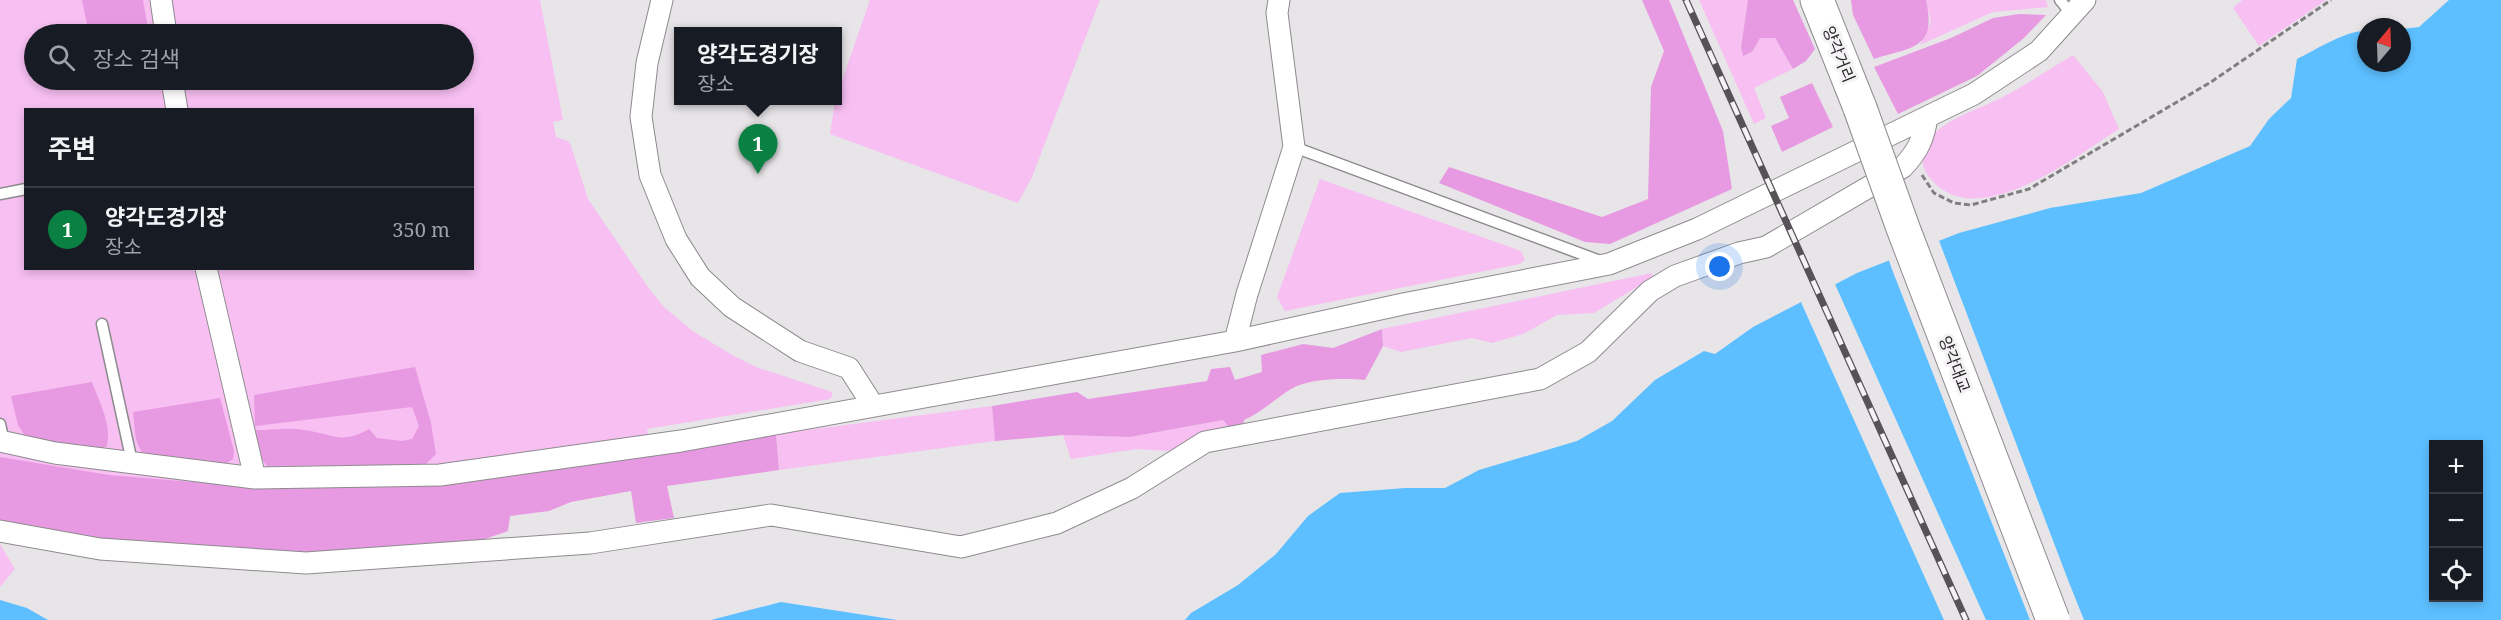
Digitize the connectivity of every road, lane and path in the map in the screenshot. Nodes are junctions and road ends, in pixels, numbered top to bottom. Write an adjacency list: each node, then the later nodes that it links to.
1 (161, 0): 7 (street)
2 (662, 0): 20 (street)
3 (1279, 0): 12 (street)
4 (2331, 0): 13 (path)
5 (1818, 1): 10 (main road, 양각거리)
6 (2073, 5): 11 (street)
7 (165, 24)
8 (174, 90): 9 (street)
9 (177, 108)
10 (1860, 108): 25 (main road, 양각대교, bridge)
11 (1927, 117): 13 (street); 16 (street)
12 (1294, 147): 16 (lane); 19 (street)
13 (1916, 154): 24 (street)
14 (24, 189): 15 (lane)
15 (0, 194)
16 (1609, 264): 19 (street)
17 (206, 270): 23 (street)
18 (102, 324): 22 (lane)
19 (1235, 341): 20 (street)
20 (872, 404): 23 (street)
21 (1, 435): 22 (street)
22 (132, 462): 23 (street)
23 (255, 478)
24 (0, 531)
25 (2053, 620)

